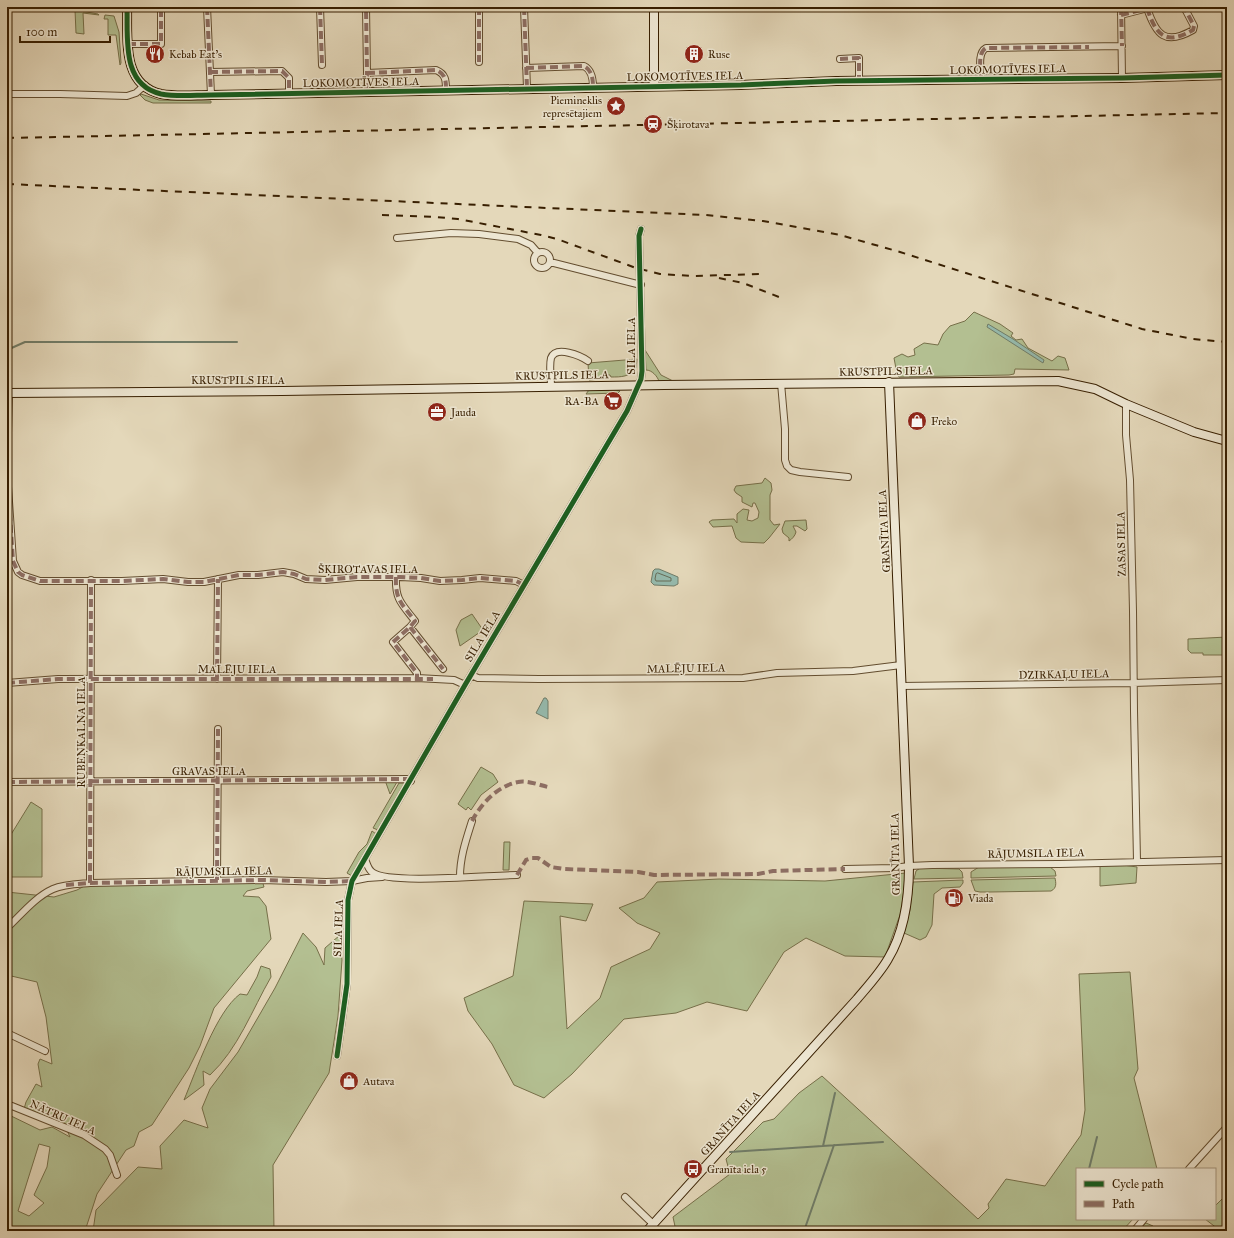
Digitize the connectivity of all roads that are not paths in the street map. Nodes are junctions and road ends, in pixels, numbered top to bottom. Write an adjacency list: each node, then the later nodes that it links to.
1 (127, 7): 13 (street)
2 (161, 7): 13 (street)
3 (207, 7): 19 (street)
4 (320, 7): 17 (street)
5 (366, 7): 20 (street)
6 (478, 7): 16 (street)
7 (524, 7): 18 (street)
8 (654, 7): 26 (street)
9 (1121, 7): 12 (street)
10 (1184, 7): 11 (street)
11 (1150, 8): 12 (street)
12 (1121, 15): 14 (street)
13 (128, 44): 25 (street)
14 (1122, 46): 22 (street); 23 (street)
15 (840, 59): 24 (street)
16 (481, 60)
17 (322, 65)
18 (526, 68): 27 (street); 28 (street)
19 (210, 72): 31 (street); 33 (street)
20 (367, 73): 29 (street); 30 (street)
21 (1227, 75): 22 (street, LOKOMOTĪVES IELA)
22 (1122, 78): 23 (street, LOKOMOTĪVES IELA)
23 (981, 79): 24 (street, LOKOMOTĪVES IELA)
24 (859, 81): 26 (street, LOKOMOTĪVES IELA)
25 (145, 85): 32 (street); 33 (street, LOKOMOTĪVES IELA)
26 (654, 86): 27 (street, LOKOMOTĪVES IELA)
27 (593, 87): 28 (street, LOKOMOTĪVES IELA)
28 (527, 88): 29 (street, LOKOMOTĪVES IELA)
29 (446, 90): 30 (street, LOKOMOTĪVES IELA)
30 (366, 92): 31 (street, LOKOMOTĪVES IELA)
31 (289, 93): 33 (street, LOKOMOTĪVES IELA)
32 (7, 94)
33 (211, 95)
34 (641, 229): 38 (street, SILA IELA)
35 (397, 238): 36 (street)
36 (538, 253): 37 (street); 37 (street)
37 (550, 262): 38 (street)
38 (641, 285): 43 (street, SILA IELA)
39 (588, 361): 42 (street)
40 (889, 382): 41 (street, KRUSTPILS IELA); 45 (street, KRUSTPILS IELA); 53 (street, GRANĪTA IELA)
41 (781, 383): 43 (street, KRUSTPILS IELA); 47 (street)
42 (551, 386): 43 (street, KRUSTPILS IELA); 44 (street, KRUSTPILS IELA)
43 (638, 386): 51 (street, SILA IELA)
44 (8, 393): 50 (street, ŠĶIROTAVAS IELA)
45 (1126, 404): 46 (street, KRUSTPILS IELA); 61 (street, ZASAS IELA)
46 (1227, 440)
47 (848, 477)
48 (396, 577): 49 (street, ŠĶIROTAVAS IELA); 51 (street, ŠĶIROTAVAS IELA); 52 (street)
49 (218, 579): 50 (street, ŠĶIROTAVAS IELA); 58 (street)
50 (91, 580): 57 (street, RUBEŅKALNA IELA)
51 (524, 585): 55 (street, SILA IELA)
52 (410, 627): 54 (street); 56 (street)
53 (901, 665): 55 (street, MALĒJU IELA); 63 (street, GRANĪTA IELA)
54 (443, 669)
55 (471, 674): 62 (street, SILA IELA)
56 (417, 678): 58 (street, MALĒJU IELA); 62 (street, MALĒJU IELA)
57 (91, 679): 58 (street, MALĒJU IELA); 60 (street, MALĒJU IELA); 68 (street, RUBEŅKALNA IELA)
58 (217, 679)
59 (1227, 680): 61 (street, DZIRKAĻU IELA)
60 (7, 683)
61 (1134, 683): 63 (street, DZIRKAĻU IELA); 72 (street, ZASAS IELA)
62 (465, 685): 66 (street, SILA IELA)
63 (901, 686): 73 (street, GRANĪTA IELA)
64 (218, 729): 65 (street)
65 (218, 780): 66 (street, GRAVAS IELA); 68 (street, GRAVAS IELA); 78 (street)
66 (411, 781): 70 (street, SILA IELA)
67 (7, 782): 68 (street, GRAVAS IELA)
68 (91, 782): 80 (street, RUBEŅKALNA IELA)
69 (472, 821): 77 (street)
70 (365, 859): 76 (street); 79 (street, SILA IELA)
71 (1227, 860): 72 (street, RĀJUMSILA IELA)
72 (1137, 861): 73 (street, RĀJUMSILA IELA)
73 (909, 866): 74 (street, RĀJUMSILA IELA); 91 (street, GRANĪTA IELA)
74 (845, 869)
75 (517, 875): 77 (street, RĀJUMSILA IELA)
76 (382, 877): 77 (street, RĀJUMSILA IELA); 79 (street, RĀJUMSILA IELA)
77 (460, 877)
78 (217, 880): 79 (street, RĀJUMSILA IELA); 80 (street, RĀJUMSILA IELA)
79 (352, 881): 84 (street, SILA IELA)
80 (90, 883): 81 (street, RĀJUMSILA IELA)
81 (7, 928)
82 (7, 1033): 83 (street)
83 (45, 1051)
84 (337, 1056)
85 (7, 1104): 88 (street, NĀTRU IELA)
86 (1227, 1127): 87 (street)
87 (1190, 1168)
88 (117, 1175)
89 (625, 1198): 91 (street)
90 (1143, 1220): 93 (street)
91 (653, 1224): 92 (street, GRANĪTA IELA)
92 (647, 1231)
93 (1134, 1231)

